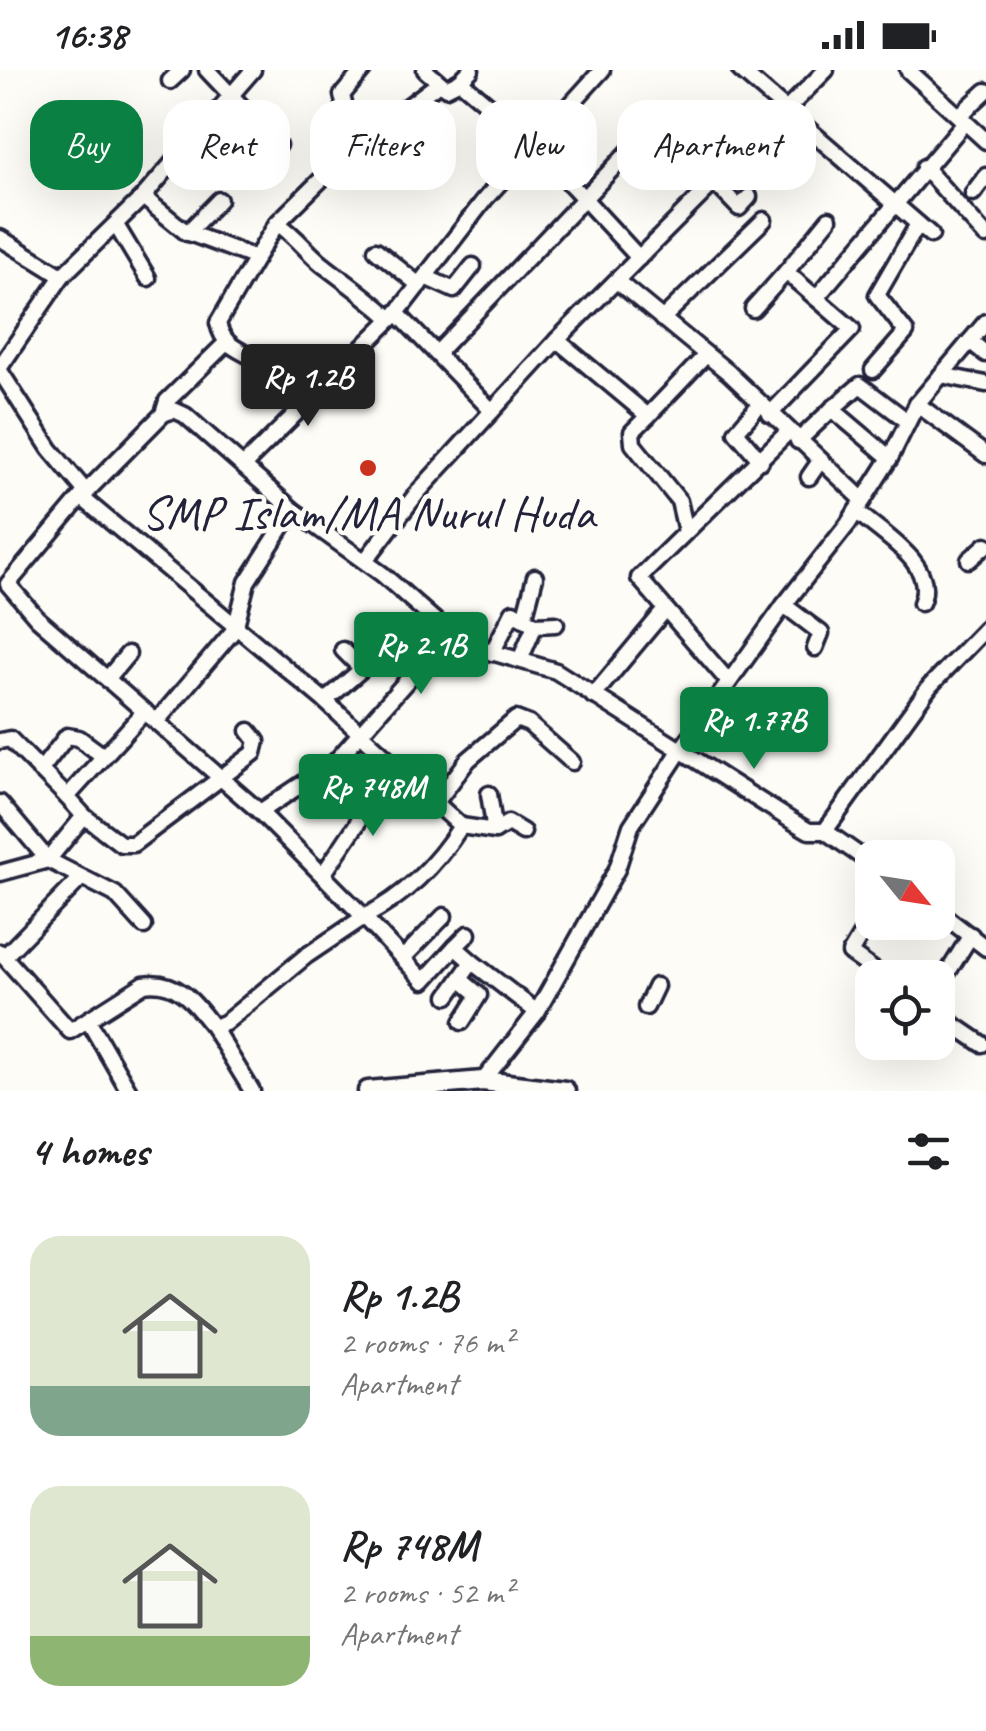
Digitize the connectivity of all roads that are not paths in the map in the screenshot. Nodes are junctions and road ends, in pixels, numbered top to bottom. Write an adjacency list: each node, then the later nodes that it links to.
1 (182, 70): 11 (street)
2 (208, 70): 14 (street)
3 (253, 70): 14 (street)
4 (363, 70): 16 (street)
5 (426, 70): 12 (street)
6 (602, 70): 19 (street)
7 (740, 70): 20 (street)
8 (826, 70): 21 (street)
9 (916, 72): 22 (street)
10 (466, 76): 12 (street); 18 (street)
11 (170, 80)
12 (439, 83): 17 (street)
13 (986, 91): 22 (street)
14 (230, 94): 15 (street); 35 (street)
15 (236, 100)
16 (343, 100)
17 (416, 100)
18 (490, 100)
19 (574, 100)
20 (775, 100)
21 (797, 100)
22 (962, 119): 24 (street); 26 (street)
23 (816, 136): 37 (street)
24 (986, 141)
25 (617, 163): 34 (street)
26 (924, 168): 37 (street); 45 (street)
27 (986, 176): 33 (street)
28 (310, 190): 39 (street)
29 (496, 190): 53 (street)
30 (577, 190): 34 (street)
31 (718, 190): 48 (street)
32 (733, 190): 58 (street)
33 (973, 193)
34 (584, 197): 48 (street); 63 (street)
35 (142, 198): 41 (street); 42 (street)
36 (220, 200): 42 (street)
37 (891, 204): 40 (street); 55 (street)
38 (828, 219): 50 (street)
39 (277, 223): 47 (street); 57 (street)
40 (918, 224): 43 (street); 66 (street)
41 (116, 225): 51 (street); 52 (street)
42 (189, 232): 47 (street)
43 (931, 235)
44 (0, 238): 51 (street)
45 (986, 242)
46 (376, 250): 53 (street)
47 (256, 258): 62 (street)
48 (639, 258): 54 (street)
49 (473, 266): 53 (street)
50 (786, 272): 55 (street); 56 (street)
51 (62, 276): 68 (street)
52 (148, 278)
53 (422, 281): 57 (street)
54 (618, 282): 58 (street); 60 (street)
55 (816, 298): 72 (street)
56 (753, 309)
57 (394, 316): 63 (street); 71 (street)
58 (662, 318): 65 (street)
59 (986, 322): 61 (street)
60 (557, 340): 74 (street); 76 (street)
61 (970, 341): 64 (street); 67 (street)
62 (225, 344): 71 (street); 75 (street)
63 (438, 352): 74 (street)
64 (986, 354)
65 (706, 355): 72 (street); 76 (street)
66 (873, 370)
67 (941, 375): 69 (street); 70 (street)
68 (2, 376): 85 (street)
69 (986, 384)
70 (917, 404): 77 (street); 79 (street)
71 (300, 407): 83 (street)
72 (765, 409): 78 (street); 82 (street)
73 (832, 409): 77 (street); 78 (street); 80 (street)
74 (492, 411): 91 (street)
75 (163, 414): 83 (street); 85 (street)
76 (648, 416): 88 (street)
77 (906, 420): 80 (street)
78 (793, 437): 81 (street); 82 (street)
79 (986, 455)
80 (890, 458): 86 (street)
81 (820, 460): 84 (street); 86 (street)
82 (760, 461): 88 (street)
83 (244, 465): 87 (street)
84 (809, 477)
85 (84, 495): 93 (street); 100 (street)
86 (859, 506): 94 (street); 95 (street)
87 (293, 510): 91 (street); 100 (street)
88 (686, 531): 96 (street)
89 (986, 545): 90 (street)
90 (969, 560)
91 (364, 561): 101 (street)
92 (535, 577): 97 (street)
93 (4, 585): 107 (street)
94 (921, 604)
95 (784, 605): 102 (street); 108 (street)
96 (664, 611): 108 (street); 109 (street)
97 (530, 622): 98 (street); 104 (street); 106 (street)
98 (556, 624)
99 (986, 628): 131 (street)
100 (235, 629): 110 (street); 112 (street)
101 (449, 633): 104 (street); 114 (street)
102 (816, 648)
103 (342, 650): 110 (street)
104 (492, 652): 106 (street)
105 (128, 654): 107 (street)
106 (520, 660): 109 (street)
107 (108, 678): 111 (street)
108 (729, 682): 116 (street)
109 (593, 696): 116 (street)
110 (325, 701): 114 (street)
111 (145, 710): 112 (street); 117 (street)
112 (157, 721): 121 (street)
113 (249, 731): 121 (street)
114 (360, 733): 126 (street); 127 (street)
115 (0, 742): 119 (street)
116 (680, 751): 131 (street); 156 (street)
117 (102, 755): 119 (street); 124 (street)
118 (572, 762): 126 (street)
119 (40, 771): 124 (street)
120 (374, 778): 136 (street)
121 (223, 780): 127 (street); 128 (street)
122 (11, 788): 125 (street)
123 (489, 794): 130 (street)
124 (67, 798): 128 (street)
125 (0, 802): 134 (street)
126 (435, 804): 129 (street)
127 (260, 812): 136 (street)
128 (84, 816): 134 (street)
129 (461, 826): 130 (street); 139 (street)
130 (496, 831): 132 (street)
131 (825, 831): 133 (street)
132 (523, 832)
133 (855, 852)
134 (48, 860): 135 (street); 137 (street)
135 (0, 873)
136 (324, 874): 139 (street)
137 (80, 879): 141 (street); 147 (street)
138 (444, 916): 148 (street)
139 (364, 917): 148 (street); 159 (street)
140 (955, 924): 143 (street)
141 (144, 926)
142 (468, 934): 145 (street)
143 (971, 936): 146 (street); 150 (street)
144 (858, 940): 149 (street)
145 (455, 947): 148 (street); 151 (street)
146 (986, 948)
147 (2, 954): 157 (street)
148 (404, 957)
149 (860, 960)
150 (955, 961)
151 (472, 962): 152 (street); 156 (street)
152 (460, 979): 154 (street); 158 (street)
153 (656, 986): 155 (street)
154 (448, 996)
155 (646, 1007)
156 (537, 1012): 162 (street)
157 (88, 1020): 159 (street); 163 (street)
158 (462, 1022)
159 (213, 1026): 164 (street)
160 (955, 1026): 161 (street)
161 (982, 1044)
162 (483, 1081): 165 (main road); 166 (main road)
163 (129, 1091)
164 (252, 1091)
165 (368, 1091)
166 (565, 1091)

